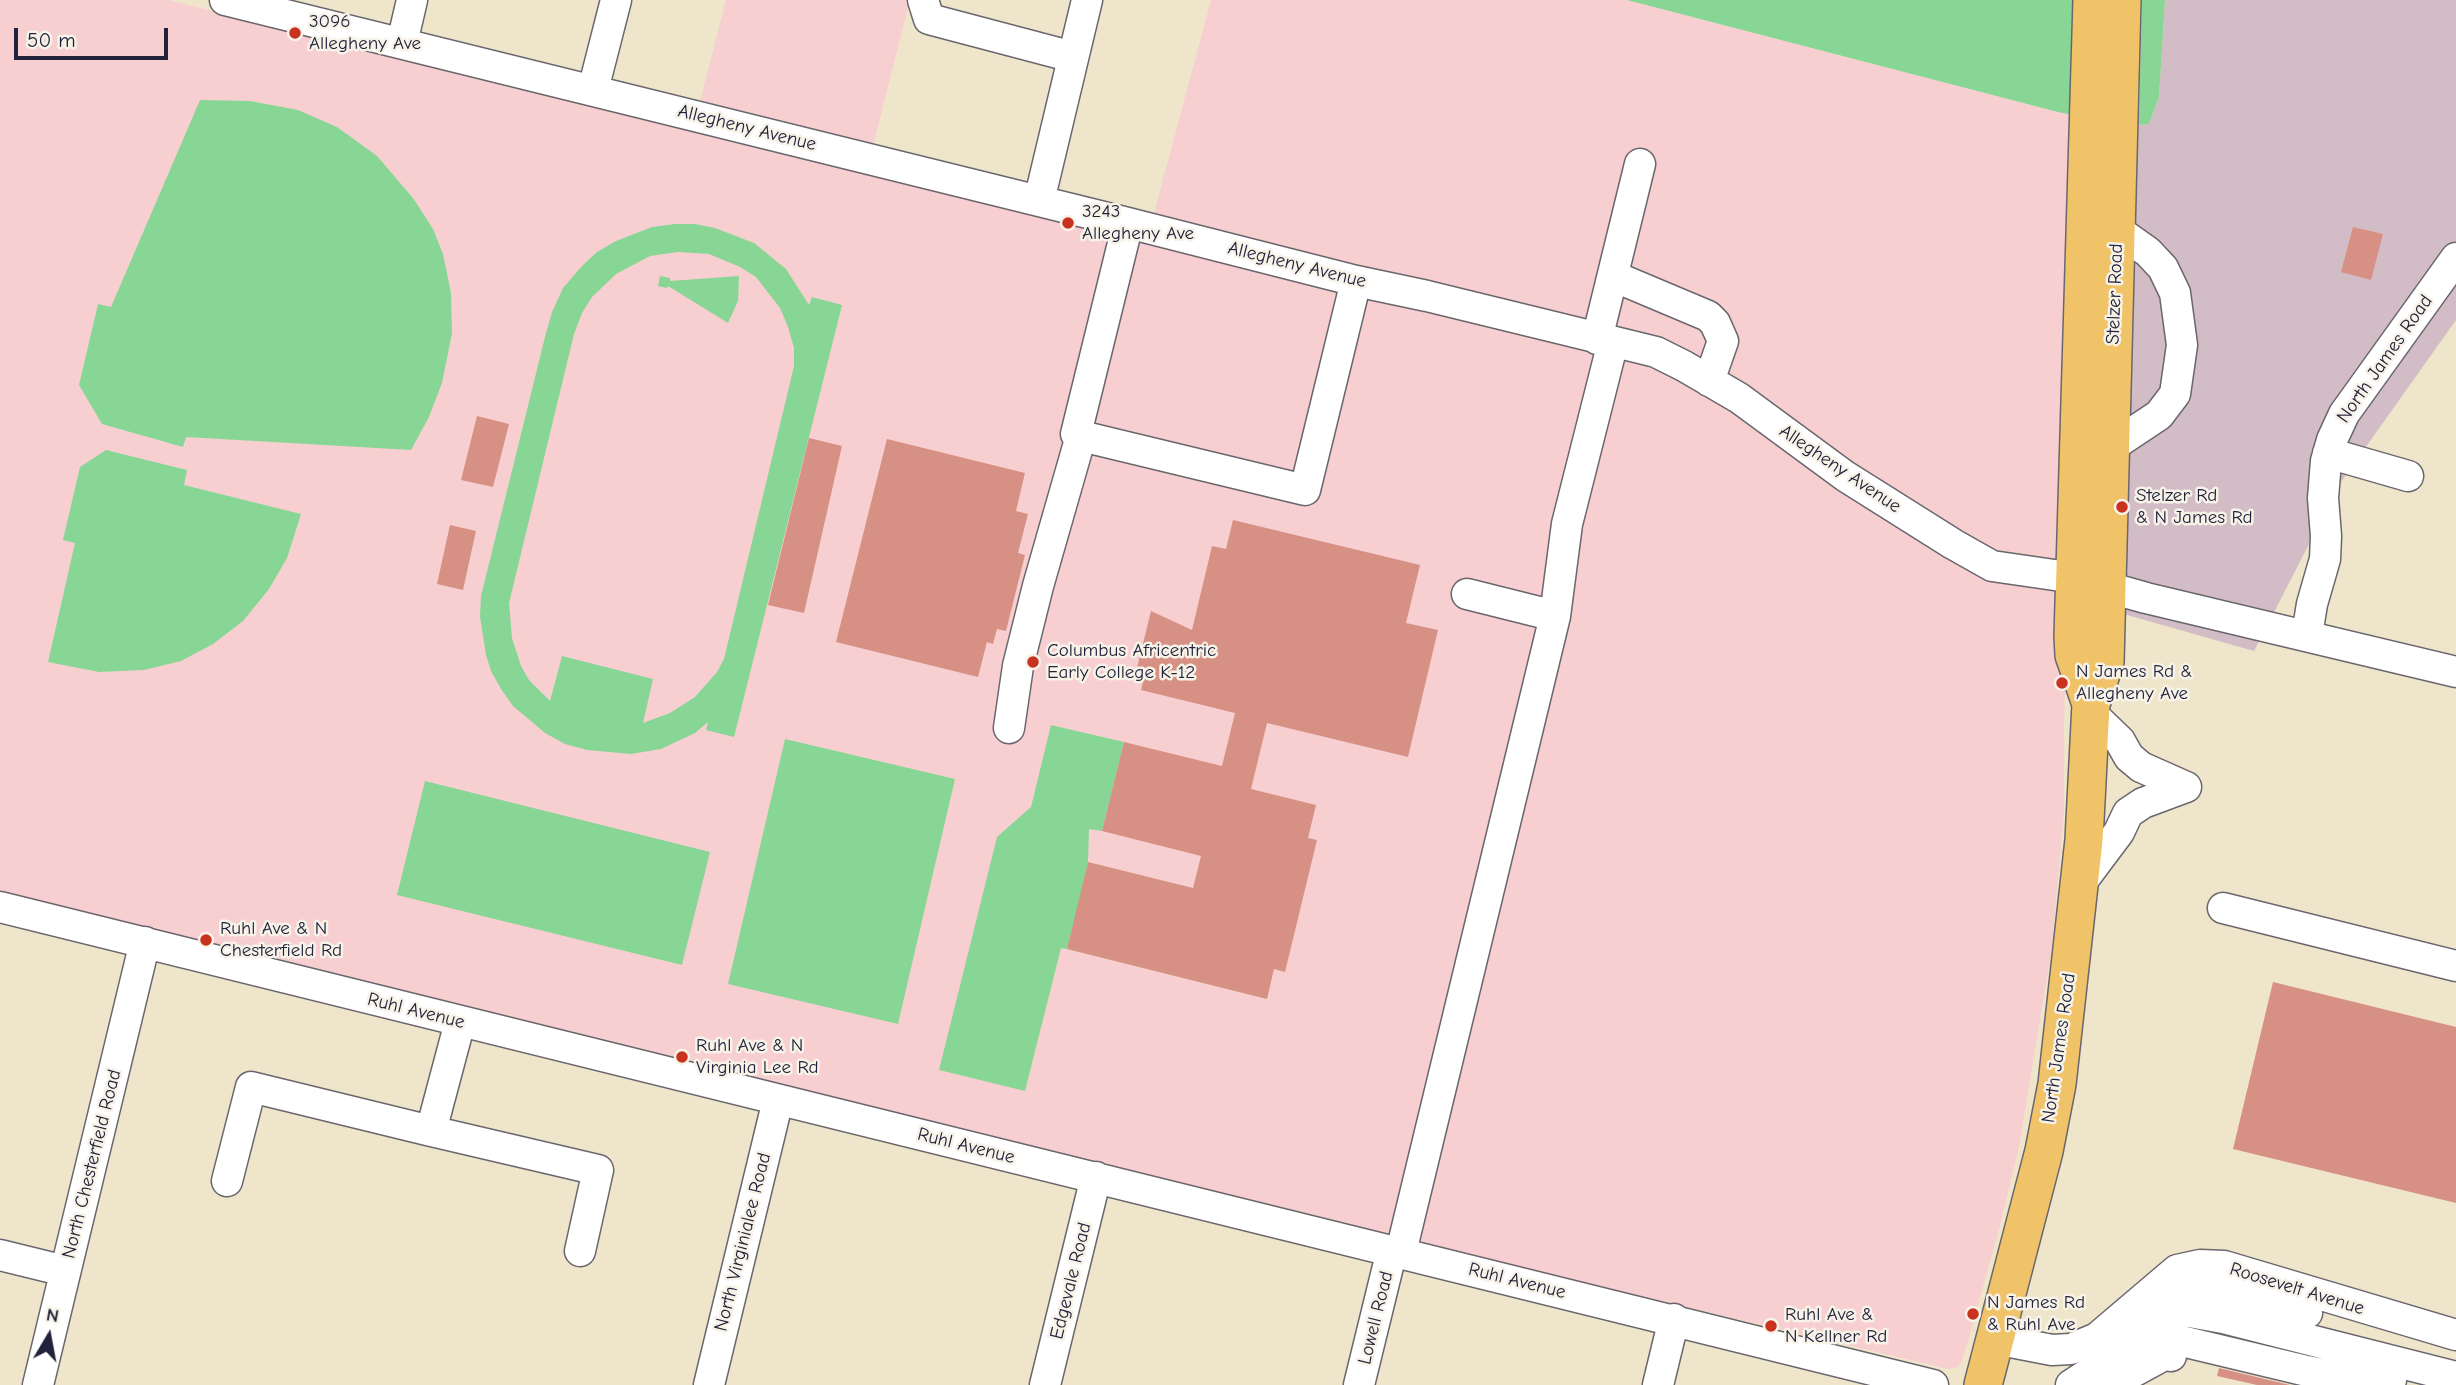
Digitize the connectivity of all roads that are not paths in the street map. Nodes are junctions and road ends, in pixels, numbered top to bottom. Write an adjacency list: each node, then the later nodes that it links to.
1 (225, 0): 8 (street, Allegheny Avenue)
2 (412, 0): 9 (street)
3 (616, 0): 11 (street)
4 (923, 0): 10 (street)
5 (1087, 0): 10 (street)
6 (2092, 0): 25 (main road, Stelzer Road)
7 (2122, 0): 15 (main road, Stelzer Road)
8 (290, 8): 9 (street, Allegheny Avenue)
9 (402, 43): 11 (street, Allegheny Avenue)
10 (1073, 57): 13 (street)
11 (593, 90): 13 (street, Allegheny Avenue)
12 (1640, 164): 17 (street, Lowell Road)
13 (1038, 201): 14 (street, Allegheny Avenue)
14 (1128, 223): 18 (street, Allegheny Avenue); 21 (street)
15 (2117, 230): 22 (main road, Stelzer Road); 22 (street)
16 (2456, 258): 23 (street, North James Road)
17 (1613, 276): 19 (street, Lowell Road); 20 (street)
18 (1356, 281): 19 (street, Allegheny Avenue); 21 (street)
19 (1605, 341): 20 (street, Allegheny Avenue); 27 (street, Lowell Road)
20 (1709, 381): 25 (street, Allegheny Avenue)
21 (1081, 436): 31 (street)
22 (2111, 447): 25 (main road, Stelzer Road)
23 (2328, 453): 24 (street); 28 (street, North James Road)
24 (2408, 476)
25 (2091, 583): 28 (street); 30 (main road, North James Road)
26 (1467, 594): 27 (street)
27 (1555, 616): 43 (street, Lowell Road)
28 (2307, 635): 29 (street)
29 (2456, 672)
30 (2091, 708): 32 (main road, North James Road); 32 (street)
31 (1009, 728)
32 (2080, 884): 49 (main road, North James Road)
33 (0, 907): 35 (street, Ruhl Avenue)
34 (2223, 908): 36 (street)
35 (145, 943): 37 (street, Ruhl Avenue); 45 (street, North Chesterfield Road)
36 (2456, 967)
37 (460, 1022): 38 (street, Ruhl Avenue); 39 (street)
38 (778, 1100): 40 (street, Ruhl Avenue); 56 (street, North Virginialee Road)
39 (431, 1132): 41 (street); 42 (street)
40 (1096, 1177): 43 (street, Ruhl Avenue); 57 (street, Edgevale Road)
41 (227, 1181)
42 (580, 1251)
43 (1397, 1251): 47 (street, Ruhl Avenue); 58 (street, Lowell Road)
44 (0, 1255): 45 (street)
45 (65, 1271): 55 (street, North Chesterfield Road)
46 (2166, 1312): 50 (street); 51 (street); 52 (street)
47 (1674, 1319): 54 (street, Ruhl Avenue); 59 (street)
48 (2456, 1335): 49 (street, Roosevelt Avenue)
49 (1995, 1339): 60 (main road, North James Road)
50 (2456, 1350)
51 (2120, 1353): 53 (street); 61 (street)
52 (2456, 1377)
53 (2391, 1380): 64 (street); 65 (street)
54 (1924, 1384)
55 (38, 1385)
56 (709, 1385)
57 (1045, 1385)
58 (1359, 1385)
59 (1658, 1385)
60 (1983, 1385)
61 (2071, 1385)
62 (2109, 1385): 63 (street)
63 (2293, 1385)
64 (2357, 1385)
65 (2437, 1385)

